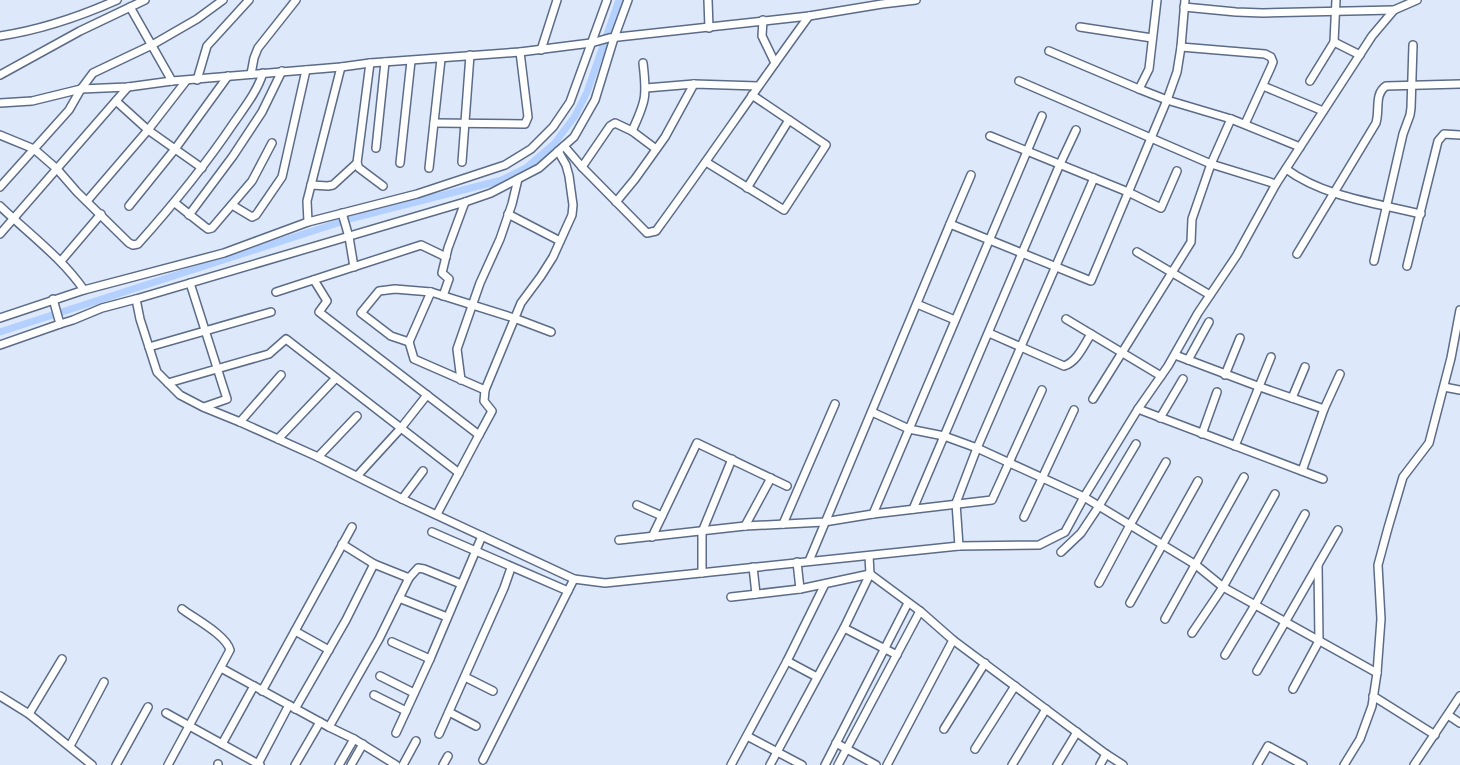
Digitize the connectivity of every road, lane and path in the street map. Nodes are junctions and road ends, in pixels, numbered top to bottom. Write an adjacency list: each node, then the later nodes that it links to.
1 (117, 0): 23 (street)
2 (145, 0): 16 (street)
3 (222, 0): 28 (street)
4 (249, 0): 49 (street)
5 (296, 0): 46 (street)
6 (557, 0): 31 (street)
7 (607, 0): 26 (street)
8 (628, 0): 24 (street)
9 (708, 0): 21 (street)
10 (916, 0): 14 (street)
11 (1157, 0): 25 (street)
12 (1336, 0): 17 (street)
13 (1417, 0): 18 (street)
14 (882, 2): 19 (street)
15 (1184, 4): 17 (street); 30 (street)
16 (131, 7): 28 (street); 47 (street)
17 (1336, 10): 18 (street); 27 (street)
18 (1394, 10): 35 (street)
19 (809, 16): 22 (street); 41 (street)
20 (1080, 27): 25 (street)
21 (709, 28): 22 (street); 24 (street)
22 (763, 28): 41 (street)
23 (0, 36)
24 (611, 38): 26 (street); 84 (street)
25 (1152, 38): 62 (street)
26 (594, 42): 31 (street); 123 (street)
27 (1334, 42): 35 (street); 53 (street)
28 (152, 45): 50 (street); 61 (street)
29 (1413, 45): 56 (street)
30 (1181, 47): 58 (street); 64 (street)
31 (541, 50): 33 (street)
32 (1049, 51): 62 (street)
33 (520, 52): 34 (street); 72 (street)
34 (470, 55): 36 (street); 72 (street)
35 (1360, 55): 67 (street)
36 (441, 59): 37 (street); 71 (street)
37 (411, 61): 38 (street); 92 (street)
38 (385, 62): 39 (street); 83 (street)
39 (370, 63): 42 (street); 91 (street)
40 (643, 63): 60 (street)
41 (775, 63): 57 (street)
42 (341, 67): 43 (street); 105 (street)
43 (306, 70): 44 (street); 115 (street)
44 (282, 72): 45 (street); 122 (street)
45 (263, 73): 46 (street); 96 (street)
46 (251, 74): 48 (street)
47 (0, 75)
48 (228, 76): 49 (street); 86 (street)
49 (197, 80): 51 (street)
50 (172, 81): 51 (street); 59 (street)
51 (186, 81): 74 (street)
52 (1019, 81): 80 (street)
53 (1310, 81)
54 (694, 84): 57 (street); 60 (street); 87 (street)
55 (1460, 84): 56 (street)
56 (1411, 85): 110 (street); 118 (street)
57 (758, 86): 63 (street)
58 (1263, 86): 67 (street); 73 (street)
59 (128, 87): 61 (street); 65 (street)
60 (646, 88): 76 (street)
61 (81, 89): 66 (street); 85 (street)
62 (1139, 89): 64 (street)
63 (752, 95): 70 (street); 90 (street)
64 (1167, 100): 69 (street); 80 (street)
65 (116, 101): 74 (street); 97 (street)
66 (0, 103)
67 (1323, 111): 82 (street)
68 (1042, 116): 88 (street)
69 (1231, 119): 73 (street); 94 (street)
70 (789, 120): 108 (street); 108 (street)
71 (434, 123): 72 (street); 98 (street)
72 (465, 124): 89 (street)
73 (1245, 124): 82 (street)
74 (148, 130): 86 (street); 111 (street)
75 (1076, 130): 93 (street)
76 (632, 131): 87 (street); 95 (street)
77 (0, 135): 85 (street)
78 (1460, 135): 121 (street)
79 (990, 136): 88 (street)
80 (1151, 138): 94 (street); 109 (street)
81 (272, 143): 115 (street)
82 (1300, 147): 100 (street)
83 (376, 148)
84 (561, 148): 95 (street); 103 (street); 130 (street)
85 (34, 149): 97 (street); 107 (street)
86 (175, 149): 96 (street); 117 (street)
87 (656, 149): 113 (street)
88 (1027, 151): 93 (street); 129 (street)
89 (462, 162)
90 (706, 162): 108 (street); 113 (street)
91 (357, 163): 105 (street); 106 (street)
92 (400, 163)
93 (1060, 164): 102 (street); 132 (street)
94 (1212, 164): 104 (street); 140 (street)
95 (582, 167): 113 (street)
96 (202, 168): 114 (street)
97 (57, 169): 111 (street); 124 (street)
98 (429, 169)
99 (1177, 171): 109 (street)
100 (1290, 172): 104 (street); 110 (street)
101 (971, 175): 126 (street)
102 (1094, 178): 109 (street); 139 (street)
103 (518, 179): 112 (street); 120 (street)
104 (1276, 184): 146 (street)
105 (311, 185): 125 (street)
106 (383, 186)
107 (0, 187)
108 (747, 188)
109 (1128, 192): 139 (street)
110 (1333, 193): 118 (street); 133 (street)
111 (87, 201): 119 (street)
112 (465, 202): 128 (street); 134 (street)
113 (616, 202)
114 (175, 203): 119 (street); 122 (street)
115 (232, 205): 122 (street)
116 (0, 206): 124 (street)
117 (129, 206)
118 (1386, 206): 121 (street); 136 (street)
119 (101, 214): 135 (street)
120 (508, 214): 130 (street); 151 (street)
121 (1421, 214): 137 (street)
122 (189, 215)
123 (344, 218): 125 (street); 128 (street)
124 (14, 219): 127 (street); 135 (street)
125 (308, 222): 143 (street)
126 (950, 224): 129 (street); 150 (street)
127 (0, 234)
128 (349, 237): 138 (street); 142 (street)
129 (989, 240): 132 (street); 158 (street)
130 (560, 241): 155 (street)
131 (1137, 252): 140 (street)
132 (1022, 253): 139 (street); 162 (street)
133 (1297, 254)
134 (446, 257): 138 (street); 147 (street)
135 (61, 261): 143 (street)
136 (1374, 261)
137 (1407, 266)
138 (354, 267): 141 (street)
139 (1056, 267): 168 (street)
140 (1172, 272): 146 (street); 169 (street)
141 (314, 280): 144 (street); 188 (street)
142 (190, 283): 148 (street); 160 (street)
143 (80, 284): 149 (street)
144 (276, 292)
145 (430, 292): 147 (street); 165 (street); 165 (street)
146 (1210, 295): 170 (street)
147 (443, 296): 151 (street)
148 (136, 299): 157 (street); 167 (street)
149 (54, 302): 154 (street); 157 (street)
150 (917, 303): 158 (street); 195 (street)
151 (471, 306): 155 (street); 180 (street)
152 (1460, 310): 183 (street)
153 (271, 312): 160 (street)
154 (0, 318)
155 (513, 318): 161 (street); 184 (street)
156 (1066, 319): 163 (street)
157 (59, 320): 166 (street)
158 (955, 320): 201 (street)
159 (1209, 322): 170 (street)
160 (206, 331): 167 (street); 173 (street)
161 (551, 332)
162 (989, 333): 168 (street); 204 (street)
163 (1091, 334): 168 (street); 169 (street)
164 (1240, 338): 175 (street)
165 (408, 342): 180 (street)
166 (0, 345)
167 (149, 347): 181 (street)
168 (1022, 347): 208 (street)
169 (1123, 353): 177 (street); 190 (street)
170 (1181, 357): 175 (street); 177 (street)
171 (1272, 357): 182 (street)
172 (1305, 367): 189 (street)
173 (218, 369): 178 (street); 181 (street); 192 (street)
174 (281, 374): 199 (street)
175 (1225, 374): 182 (street)
176 (1340, 374): 193 (street)
177 (1161, 376): 196 (street)
178 (336, 377): 200 (street); 205 (street)
179 (1183, 379): 198 (street)
180 (461, 380): 184 (street)
181 (168, 383): 192 (street)
182 (1259, 387): 189 (street); 207 (street)
183 (1444, 387): 186 (street); 292 (street)
184 (485, 390): 203 (street)
185 (1042, 390): 211 (street)
186 (1460, 390)
187 (1217, 392): 202 (street)
188 (427, 395): 200 (street); 203 (street)
189 (1292, 398): 193 (street)
190 (1093, 399)
191 (835, 404): 235 (street)
192 (203, 407): 199 (street)
193 (1324, 409): 214 (street)
194 (1073, 410): 217 (street)
195 (872, 412): 201 (street); 234 (street)
196 (1143, 412): 198 (street); 225 (street)
197 (357, 416): 209 (street)
198 (1160, 418): 202 (street)
199 (240, 422): 205 (street)
200 (401, 428): 215 (street); 216 (street)
201 (909, 429): 204 (street); 230 (street)
202 (1202, 434): 207 (street)
203 (479, 435): 215 (street)
204 (944, 436): 208 (street); 228 (street)
205 (278, 439): 209 (street)
206 (1136, 444): 225 (street)
207 (1235, 446): 214 (street)
208 (977, 448): 211 (street); 226 (street)
209 (318, 457): 216 (street)
210 (732, 459): 219 (street); 232 (street); 241 (street)
211 (1010, 462): 217 (street); 226 (street)
212 (1166, 462): 236 (street)
213 (423, 471): 224 (street)
214 (1302, 471): 220 (street)
215 (459, 473): 229 (street)
216 (358, 475): 224 (street)
217 (1042, 477): 225 (street); 233 (street)
218 (1244, 477): 252 (street)
219 (771, 478): 222 (street); 237 (street)
220 (1323, 479)
221 (1198, 481): 246 (street)
222 (788, 486)
223 (1275, 494): 263 (street)
224 (402, 499): 229 (street)
225 (1091, 502): 236 (street); 247 (street); 248 (street)
226 (956, 503): 228 (street); 247 (street)
227 (637, 505): 232 (street)
228 (913, 509): 230 (street)
229 (437, 514): 244 (street)
230 (873, 514): 234 (street)
231 (1305, 514): 270 (street)
232 (662, 516): 242 (street)
233 (1024, 516)
234 (824, 523): 235 (street); 249 (street)
235 (783, 524): 237 (street)
236 (1130, 525): 246 (street); 259 (street)
237 (745, 526): 241 (street)
238 (352, 527): 245 (street)
239 (1338, 530): 253 (street)
240 (432, 532): 244 (street)
241 (702, 532): 242 (street); 256 (street)
242 (652, 537): 243 (street)
243 (619, 540)
244 (479, 543): 254 (street); 260 (street); 262 (street)
245 (342, 544): 250 (street); 277 (street)
246 (1163, 545): 252 (street); 269 (street)
247 (959, 546): 251 (street)
248 (1061, 552)
249 (809, 561): 251 (street); 255 (street)
250 (374, 564): 258 (street); 283 (street)
251 (870, 564): 261 (street); 268 (street); 276 (street)
252 (1196, 565): 263 (street); 274 (street)
253 (1318, 565): 275 (street); 280 (street)
254 (511, 568): 262 (street); 294 (street)
255 (797, 568): 257 (street); 264 (street)
256 (702, 573): 257 (street); 262 (street)
257 (753, 573): 265 (street)
258 (409, 578): 260 (street); 267 (street)
259 (1099, 583)
260 (461, 584): 273 (street)
261 (825, 584): 264 (street); 288 (street)
262 (571, 585): 336 (street)
263 (1223, 587): 270 (street); 278 (street)
264 (800, 589): 265 (street)
265 (756, 594): 266 (street)
266 (731, 597)
267 (399, 598): 273 (street); 318 (street)
268 (908, 603): 272 (street); 282 (street)
269 (1130, 603)
270 (1255, 605): 275 (street); 285 (street)
271 (182, 609): 290 (street)
272 (920, 611): 279 (street); 284 (street)
273 (447, 617): 287 (street)
274 (1165, 619)
275 (1285, 622): 280 (street); 291 (street)
276 (844, 628): 282 (street); 295 (street)
277 (295, 631): 283 (street); 298 (street)
278 (1192, 633)
279 (953, 640): 289 (street); 353 (street)
280 (1319, 641): 292 (street); 299 (street)
281 (392, 642): 287 (street)
282 (884, 648): 284 (street); 327 (street)
283 (328, 650): 307 (street)
284 (897, 655): 331 (street)
285 (1225, 655)
286 (62, 659): 312 (street)
287 (430, 659): 301 (street)
288 (787, 661): 295 (street); 324 (street)
289 (985, 663): 297 (street); 319 (street)
290 (221, 668): 298 (street); 316 (street)
291 (1257, 671)
292 (1377, 673): 304 (street)
293 (380, 676): 301 (street)
294 (464, 677): 300 (street); 310 (street)
295 (817, 677): 333 (street)
296 (104, 682): 330 (street)
297 (1015, 686): 308 (street); 332 (street)
298 (258, 688): 307 (street); 328 (street)
299 (1293, 690)
300 (493, 691)
301 (414, 693): 309 (street)
302 (374, 695): 309 (street)
303 (0, 696): 312 (street)
304 (1373, 696): 323 (street); 360 (street)
305 (1460, 696): 313 (street)
306 (148, 707): 339 (street)
307 (292, 707): 314 (street); 337 (street)
308 (1046, 709): 320 (street); 354 (street)
309 (407, 711): 321 (street)
310 (449, 712): 317 (street); 322 (street)
311 (166, 713): 316 (street)
312 (29, 714): 330 (street)
313 (1448, 715): 315 (street); 323 (street)
314 (320, 722): 318 (street); 341 (street)
315 (1460, 723)
316 (189, 726): 328 (street); 340 (street)
317 (476, 726)
318 (329, 727): 325 (street)
319 (944, 729)
320 (1077, 732): 334 (street); 355 (street)
321 (396, 733)
322 (439, 734)
323 (1435, 735): 361 (street)
324 (747, 736): 333 (street); 347 (street)
325 (354, 739): 329 (street); 342 (street)
326 (416, 741): 345 (street)
327 (836, 743): 331 (street); 350 (street)
328 (222, 744): 337 (street)
329 (363, 744): 343 (street); 344 (street)
330 (70, 746): 338 (street)
331 (846, 749): 351 (street); 352 (street)
332 (975, 749)
333 (777, 752): 348 (street); 349 (street)
334 (1106, 754): 356 (street); 357 (street)
335 (448, 756): 346 (street)
336 (484, 760)
337 (259, 764)
338 (92, 765)
339 (116, 765)
340 (168, 765)
341 (295, 765)
342 (339, 765)
343 (351, 765)
344 (396, 765)
345 (403, 765)
346 (443, 765)
347 (731, 765)
348 (770, 765)
349 (802, 765)
350 (825, 765)
351 (838, 765)
352 (876, 765)
353 (887, 765)
354 (1012, 765)
355 (1057, 765)
356 (1100, 765)
357 (1123, 765)
358 (1257, 765): 359 (street)
359 (1303, 765)
360 (1344, 765)
361 (1414, 765)

